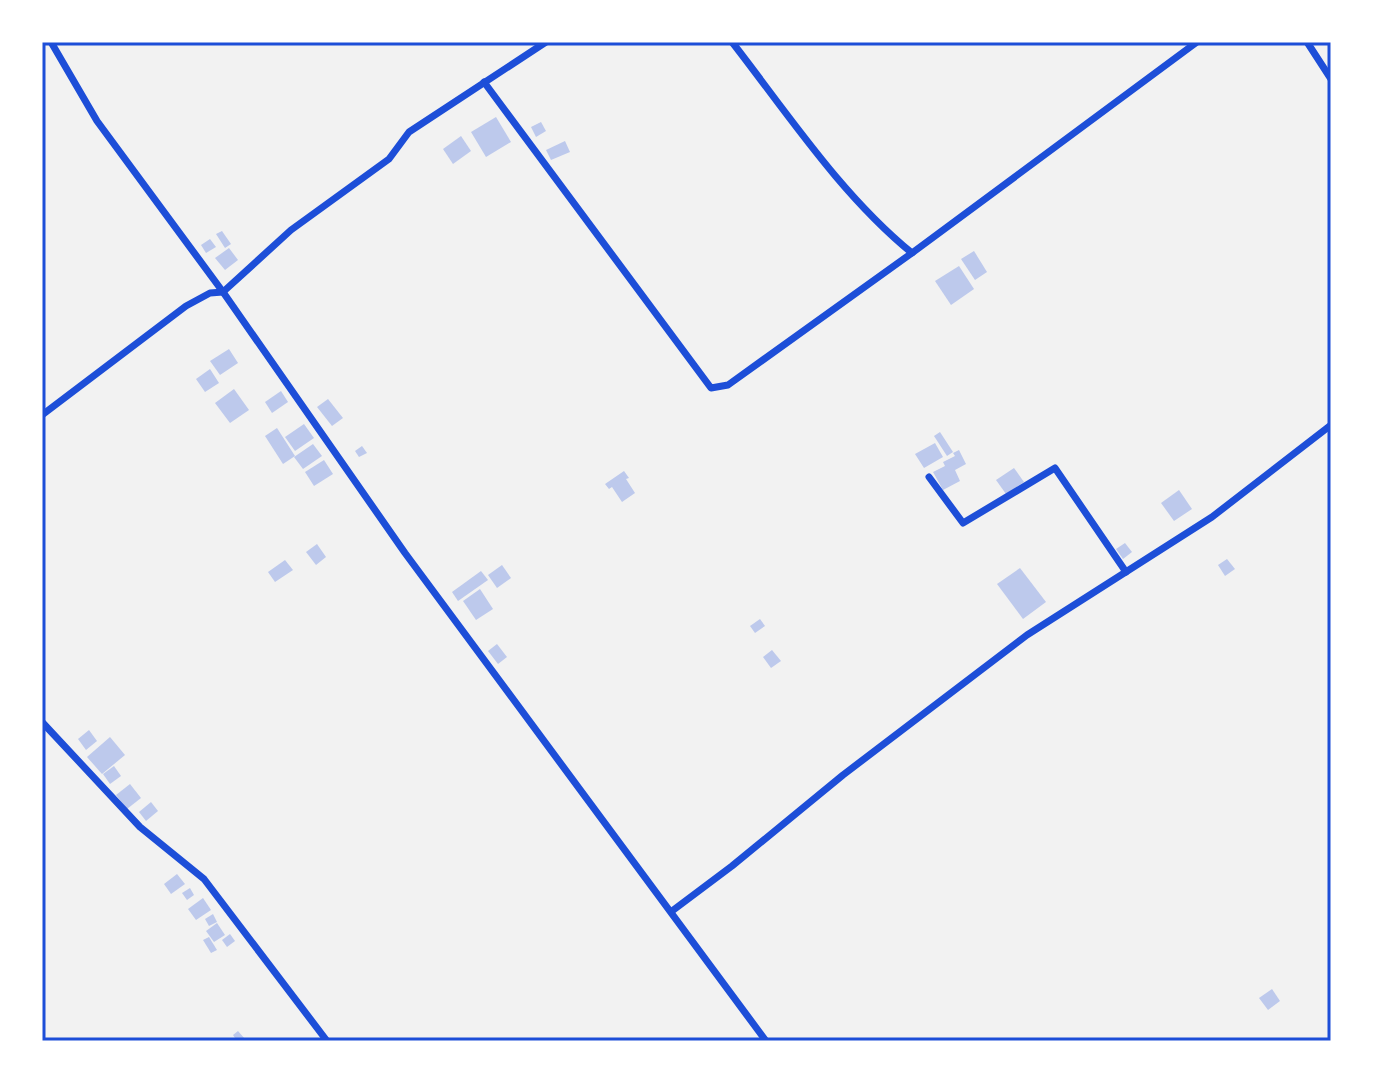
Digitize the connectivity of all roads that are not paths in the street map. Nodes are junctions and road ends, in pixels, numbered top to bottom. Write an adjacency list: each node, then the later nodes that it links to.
1 (51, 42): 9 (street)
2 (546, 42): 7 (street)
3 (732, 42): 8 (street)
4 (1197, 42): 8 (street)
5 (1307, 42): 6 (street)
6 (1331, 79)
7 (484, 82): 8 (street); 9 (street)
8 (912, 253)
9 (223, 292): 10 (street); 15 (street)
10 (42, 415)
11 (1331, 425): 13 (street)
12 (929, 477): 13 (street)
13 (1126, 572): 15 (street)
14 (42, 722): 16 (street)
15 (672, 911): 17 (street)
16 (327, 1041)
17 (766, 1041)

